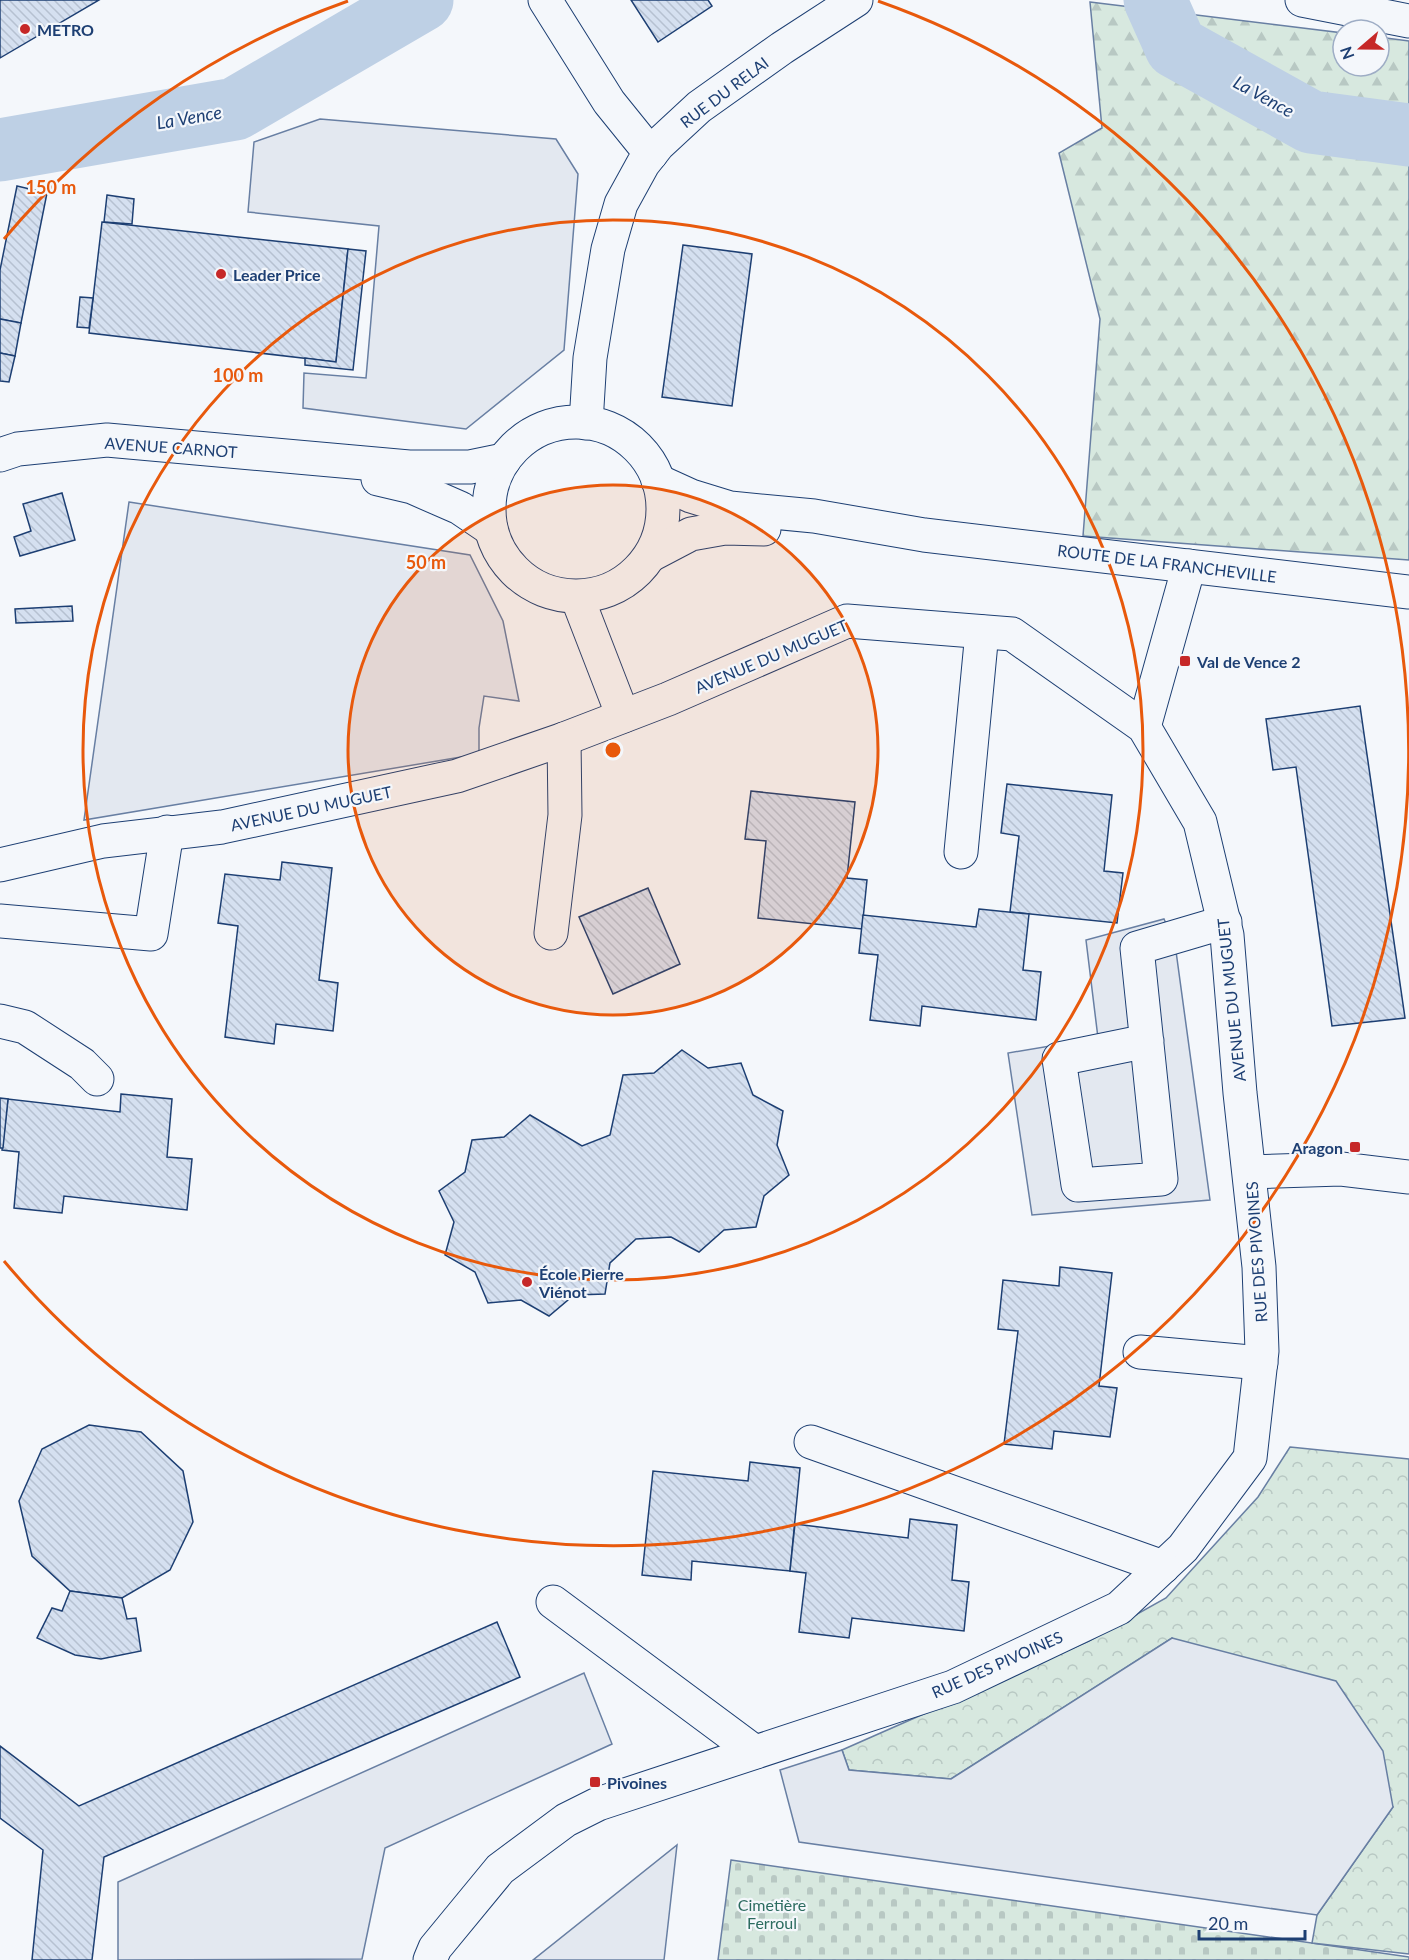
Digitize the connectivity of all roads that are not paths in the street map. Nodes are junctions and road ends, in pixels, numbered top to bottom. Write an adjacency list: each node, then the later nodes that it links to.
1 (545, 0): 5 (street)
2 (856, 0): 5 (street, RUE DU RELAI)
3 (1302, 0): 4 (street)
4 (1409, 21)
5 (651, 154): 6 (street, RUE DU RELAI)
6 (586, 423): 9 (street); 10 (street)
7 (0, 455): 8 (street, AVENUE CARNOT)
8 (270, 456): 9 (street, AVENUE CARNOT); 11 (street, AVENUE CARNOT)
9 (504, 460): 11 (street)
10 (658, 481): 12 (street); 13 (street)
11 (491, 529): 16 (street)
12 (924, 535): 13 (street); 14 (street, ROUTE DE LA FRANCHEVILLE)
13 (651, 555): 16 (street)
14 (1189, 566): 15 (street, ROUTE DE LA FRANCHEVILLE); 19 (street)
15 (1409, 592)
16 (577, 597): 18 (street)
17 (982, 632): 18 (street, AVENUE DU MUGUET); 19 (street, AVENUE DU MUGUET); 22 (street)
18 (623, 716): 20 (street, AVENUE DU MUGUET)
19 (1144, 726): 25 (street, AVENUE DU MUGUET)
20 (564, 739): 21 (street, AVENUE DU MUGUET); 26 (street)
21 (167, 832): 23 (street, AVENUE DU MUGUET); 24 (street)
22 (961, 852)
23 (0, 865)
24 (0, 921)
25 (1224, 922): 28 (street); 30 (street, AVENUE DU MUGUET)
26 (551, 933)
27 (0, 1021): 29 (street)
28 (1147, 1041): 28 (street)
29 (97, 1079)
30 (1250, 1172): 31 (street); 33 (street, RUE DES PIVOINES)
31 (1409, 1177)
32 (1140, 1352): 33 (street)
33 (1261, 1363): 35 (street, RUE DES PIVOINES)
34 (810, 1442): 35 (street)
35 (1163, 1568): 37 (street, RUE DES PIVOINES)
36 (553, 1602): 37 (street)
37 (755, 1752): 38 (street, RUE DES PIVOINES)
38 (430, 1960)

